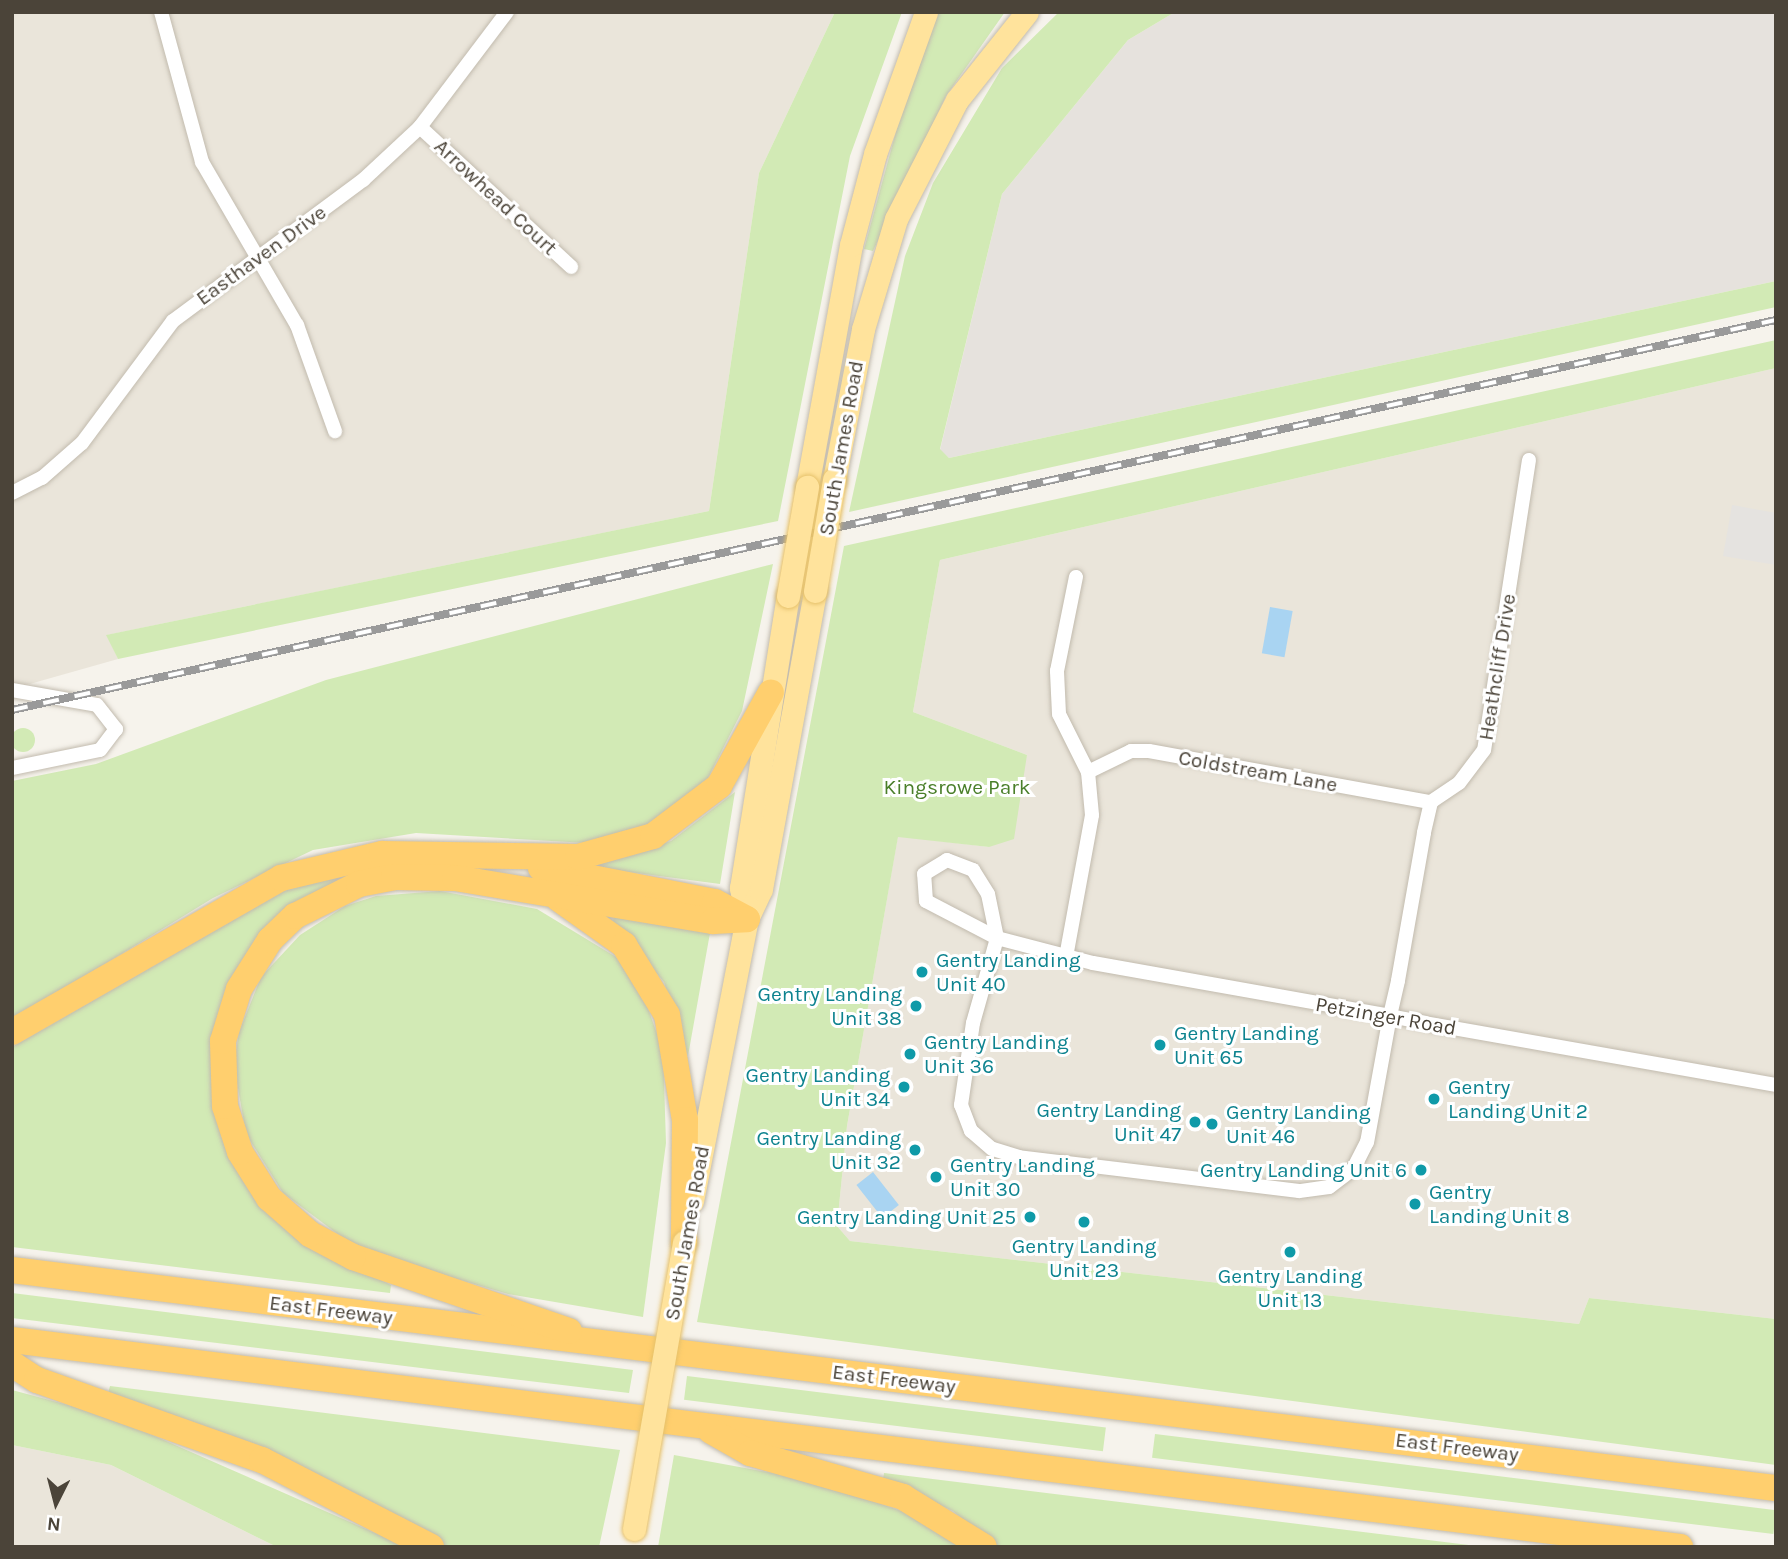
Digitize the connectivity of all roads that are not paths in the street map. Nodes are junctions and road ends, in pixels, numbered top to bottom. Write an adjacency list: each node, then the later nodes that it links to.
1 (161, 12): 6 (street)
2 (926, 12): 13 (main road, South James Road, bridge)
3 (1027, 12): 19 (main road, South James Road, bridge)
4 (504, 13): 5 (street, Easthaven Drive)
5 (420, 127): 6 (street, Easthaven Drive); 7 (street, Arrowhead Court)
6 (255, 258): 8 (street); 10 (street, Easthaven Drive)
7 (571, 267)
8 (335, 431)
9 (1529, 460): 16 (street, Heathcliff Drive)
10 (12, 493)
11 (1076, 578): 15 (street)
12 (12, 690): 14 (street)
13 (771, 692): 17 (highway); 19 (main road, South James Road)
14 (12, 768)
15 (1088, 772): 16 (street, Coldstream Lane); 21 (street)
16 (1431, 802): 22 (street)
17 (513, 859): 19 (highway); 23 (highway)
18 (545, 891): 19 (highway); 25 (highway); 28 (highway)
19 (747, 919): 25 (main road, South James Road)
20 (997, 938): 20 (street, Petzinger Road); 21 (street, Petzinger Road); 22 (street)
21 (1066, 957): 22 (street, Petzinger Road)
22 (1390, 1016): 24 (street, Petzinger Road)
23 (12, 1032)
24 (1776, 1085)
25 (684, 1242): 32 (main road, South James Road, bridge)
26 (12, 1270): 28 (highway, East Freeway)
27 (12, 1340): 30 (highway)
28 (596, 1343): 31 (highway, East Freeway)
29 (12, 1364): 33 (highway)
30 (701, 1425): 34 (highway); 35 (highway)
31 (1776, 1488)
32 (632, 1541)
33 (431, 1547)
34 (984, 1547)
35 (1680, 1547)

